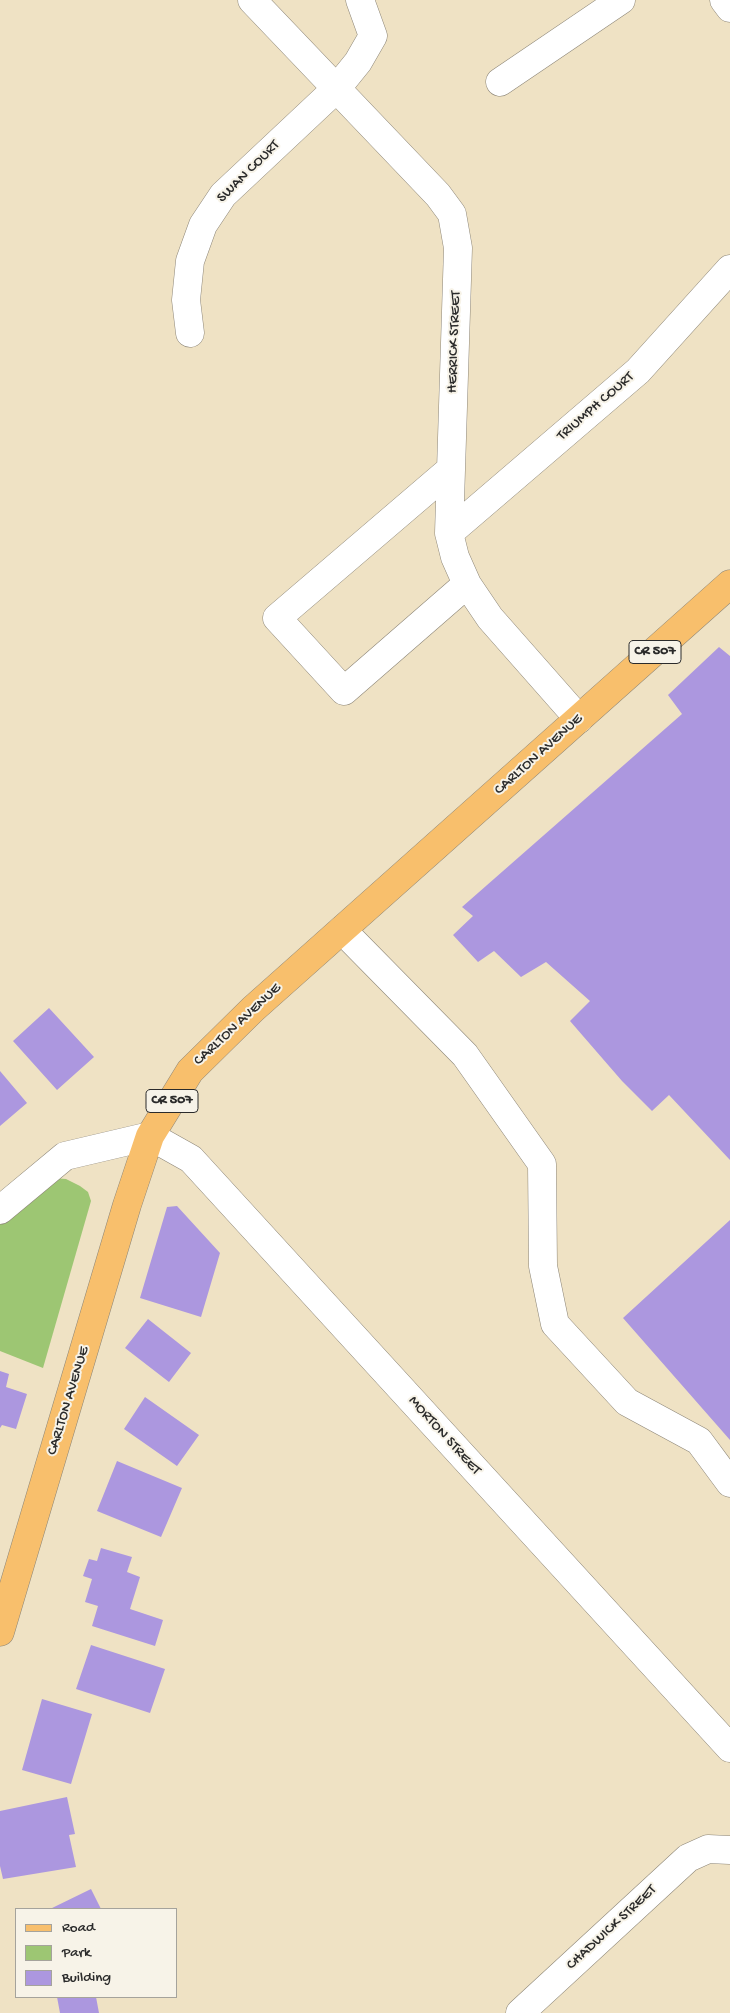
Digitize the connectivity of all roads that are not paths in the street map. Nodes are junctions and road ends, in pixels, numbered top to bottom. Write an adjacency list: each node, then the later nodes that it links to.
1 (252, 0): 7 (street, HERRICK STREET)
2 (360, 0): 7 (street)
3 (621, 0): 6 (street)
4 (724, 0): 5 (street)
5 (730, 8)
6 (500, 82)
7 (336, 88): 9 (street, SWAN COURT); 10 (street, HERRICK STREET)
8 (730, 269): 11 (street, TRIUMPH COURT)
9 (190, 333)
10 (450, 470): 11 (street, HERRICK STREET); 12 (street)
11 (449, 533): 12 (street, HERRICK STREET)
12 (467, 584): 14 (street, HERRICK STREET)
13 (730, 584): 14 (main road, CARLTON AVENUE / CR 507)
14 (579, 719): 15 (main road, CARLTON AVENUE / CR 507)
15 (342, 930): 16 (main road, CARLTON AVENUE / CR 507); 18 (street)
16 (150, 1136): 17 (street); 19 (main road, CARLTON AVENUE / CR 507); 20 (street, MORTON STREET)
17 (0, 1210)
18 (730, 1483)
19 (0, 1632)
20 (729, 1744)
21 (719, 1849): 22 (street, CHADWICK STREET)
22 (520, 2013)

